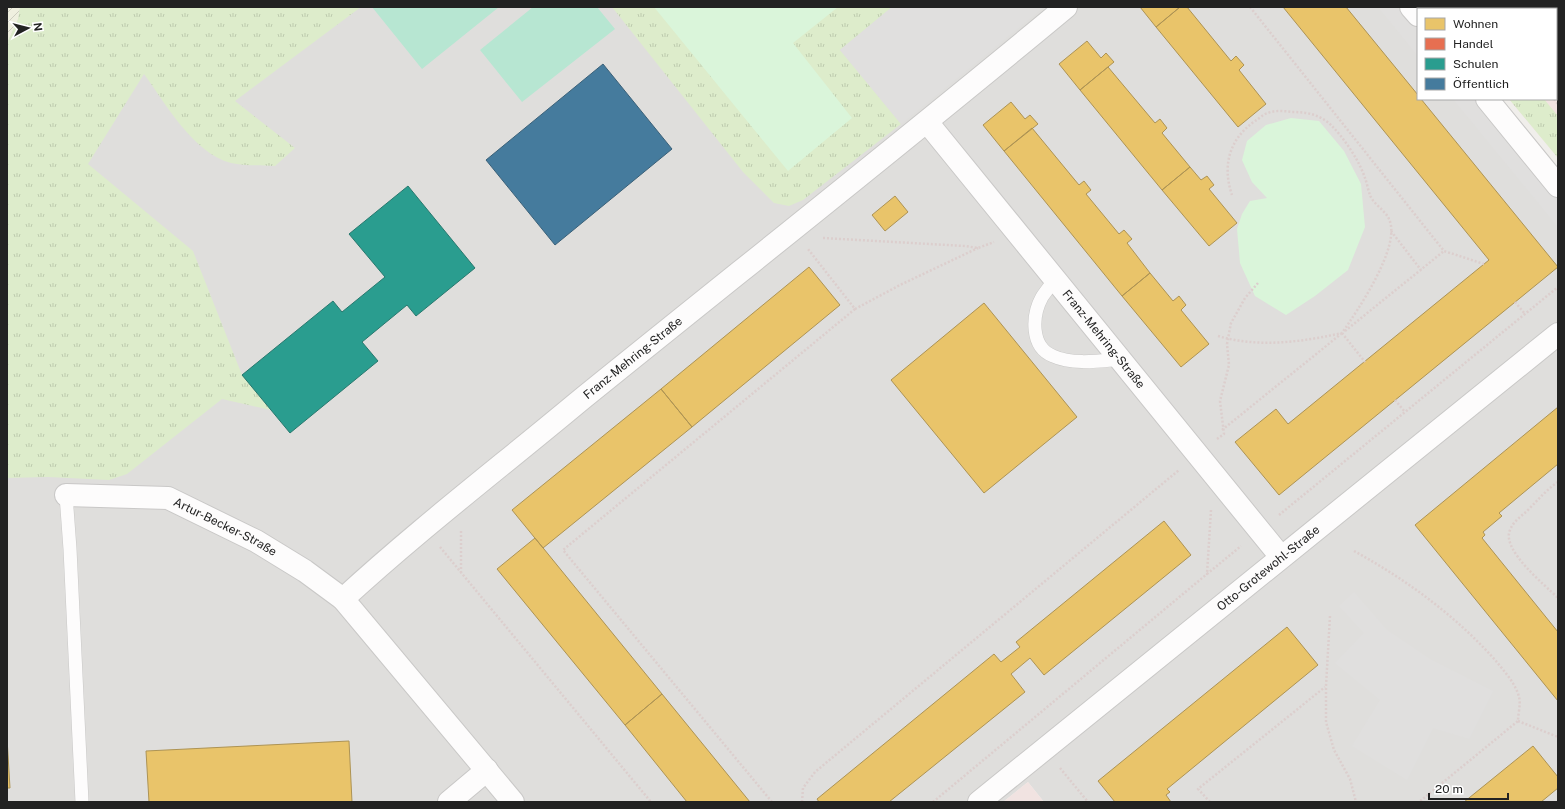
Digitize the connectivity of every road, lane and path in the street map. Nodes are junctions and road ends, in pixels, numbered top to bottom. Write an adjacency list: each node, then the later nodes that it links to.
1 (1066, 7): 4 (street, Franz-Mehring-Straße)
2 (1250, 7): 11 (path)
3 (1488, 100): 5 (street)
4 (927, 122): 8 (street, Franz-Mehring-Straße); 9 (street, Franz-Mehring-Straße)
5 (1558, 186)
6 (1232, 195): 7 (path)
7 (1391, 231): 13 (path); 20 (path)
8 (1017, 232): 10 (path); 14 (street, Franz-Mehring-Straße)
9 (795, 233): 10 (path); 18 (path); 33 (street, Franz-Mehring-Straße)
10 (978, 248): 18 (path)
11 (1444, 251): 12 (path); 13 (path)
12 (1484, 264)
13 (1421, 270): 20 (path)
14 (1055, 279): 24 (street, Franz-Mehring-Straße); 24 (lane)
15 (1258, 283): 23 (path)
16 (1558, 287): 19 (path)
17 (1515, 302): 19 (path)
18 (855, 309): 52 (path)
19 (1525, 314): 27 (path)
20 (1342, 333): 23 (path); 25 (path); 28 (path)
21 (1558, 334): 38 (street, Otto-Grotewohl-Straße)
22 (1218, 336): 23 (path)
23 (1228, 339): 28 (path)
24 (1120, 360): 36 (street, Franz-Mehring-Straße)
25 (1364, 362)
26 (1395, 400): 27 (path)
27 (1405, 412): 36 (path)
28 (1222, 430): 29 (path)
29 (1212, 443)
30 (1185, 474): 53 (path)
31 (1558, 482): 41 (path)
32 (66, 495): 42 (street, Artur-Becker-Straße); 48 (lane, Artur-Becker-Straße)
33 (459, 500): 35 (street, Franz-Mehring-Straße); 39 (path)
34 (1211, 509): 40 (path)
35 (424, 528): 39 (path); 42 (street, Franz-Mehring-Straße)
36 (1259, 531): 38 (street, Franz-Mehring-Straße); 40 (path)
37 (1354, 551): 45 (path)
38 (1280, 557): 55 (street, Otto-Grotewohl-Straße)
39 (461, 572): 51 (path)
40 (1207, 574): 54 (path)
41 (1558, 598)
42 (343, 599): 47 (street, Artur-Becker-Straße)
43 (1330, 616): 44 (path)
44 (1326, 686): 56 (path); 57 (path)
45 (1518, 721): 46 (path); 58 (path)
46 (1558, 737)
47 (487, 770): 49 (street); 50 (street, Artur-Becker-Straße)
48 (82, 802)
49 (449, 802)
50 (513, 802)
51 (651, 802)
52 (772, 802)
53 (802, 802)
54 (933, 802)
55 (979, 802)
56 (1210, 802)
57 (1356, 802)
58 (1419, 802)

